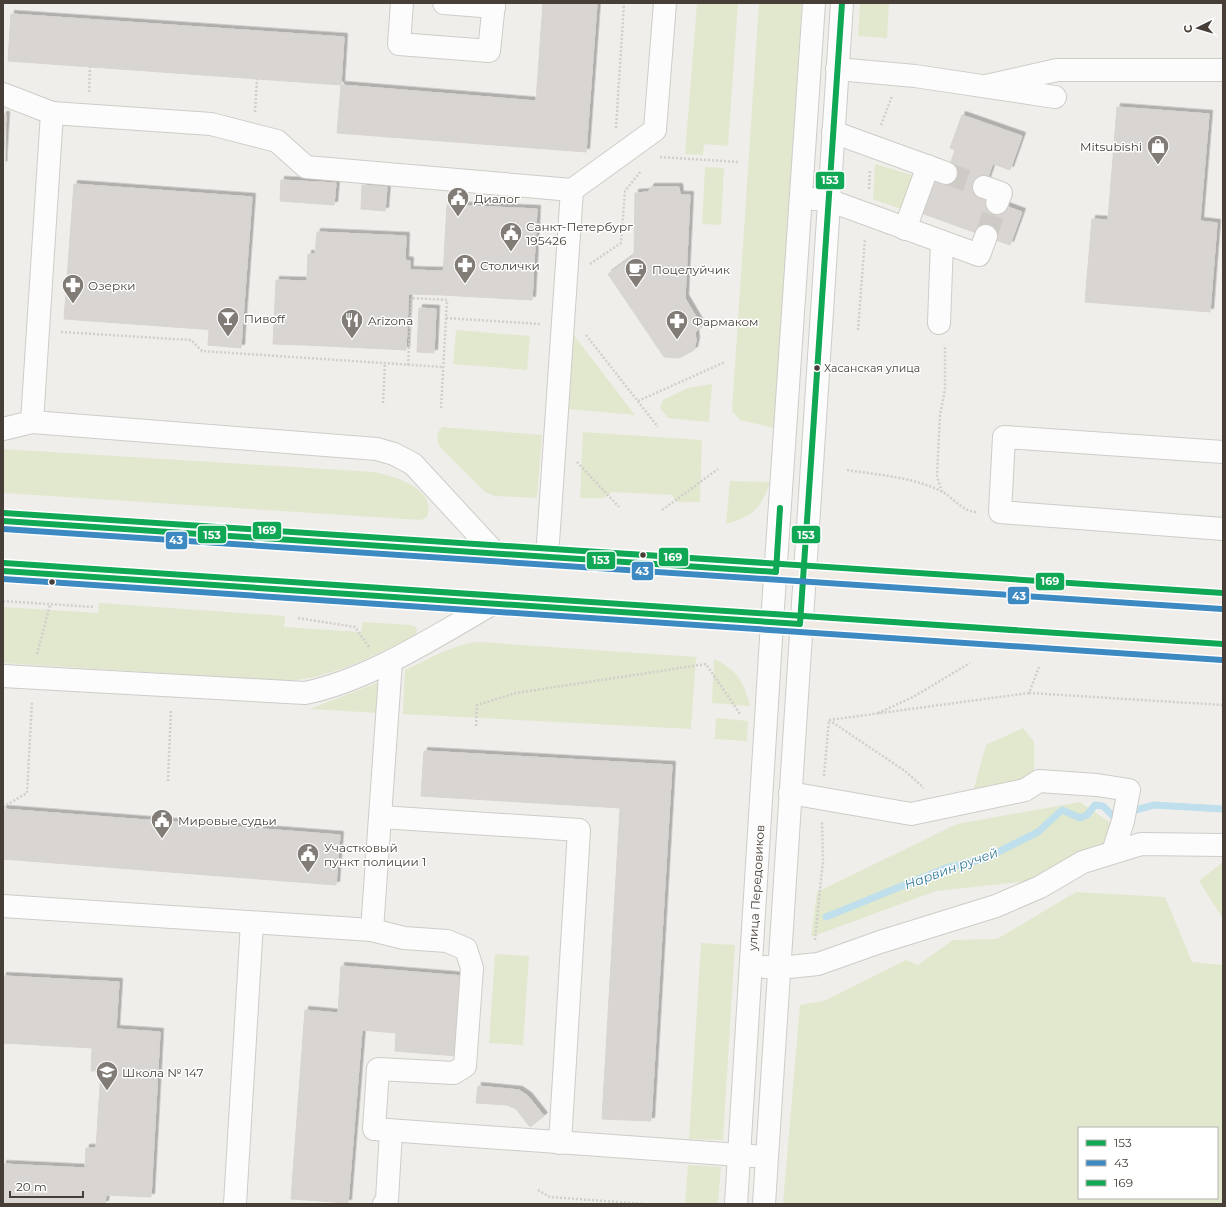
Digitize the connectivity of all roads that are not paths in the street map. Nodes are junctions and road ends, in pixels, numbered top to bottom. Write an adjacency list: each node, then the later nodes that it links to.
1 (402, 3): 6 (street)
2 (444, 3): 6 (street)
3 (665, 3): 14 (street)
4 (814, 3): 15 (street)
5 (842, 3): 7 (street)
6 (494, 5)
7 (837, 69): 9 (street); 13 (street)
8 (1223, 70): 9 (street)
9 (986, 86): 11 (street)
10 (3, 94): 12 (street)
11 (1055, 97)
12 (52, 113): 14 (street); 21 (street)
13 (833, 132): 16 (street); 17 (street)
14 (572, 190): 27 (street)
15 (801, 198): 16 (street); 29 (street)
16 (828, 200): 17 (street); 30 (street)
17 (906, 229): 19 (street)
18 (986, 236): 19 (street)
19 (942, 242): 20 (street)
20 (939, 323)
21 (32, 422): 22 (street); 26 (street)
22 (3, 429)
23 (1223, 452): 25 (street)
24 (3, 521): 26 (main road)
25 (1223, 529)
26 (496, 554): 27 (main road)
27 (547, 557): 29 (main road)
28 (3, 570): 32 (main road)
29 (776, 572): 30 (main road); 33 (street, улица Передовиков)
30 (804, 574): 31 (main road); 34 (street)
31 (1223, 601)
32 (492, 604): 33 (main road); 36 (street)
33 (772, 622): 34 (main road); 45 (street, улица Передовиков)
34 (800, 624): 35 (main road); 38 (street)
35 (1223, 652)
36 (392, 661): 37 (street); 39 (street)
37 (3, 676)
38 (790, 793): 41 (street); 46 (street)
39 (381, 817): 44 (street); 48 (street)
40 (1223, 845): 41 (street)
41 (1113, 852): 46 (street)
42 (3, 906): 43 (street)
43 (252, 923): 44 (street); 51 (street)
44 (372, 930): 47 (street)
45 (751, 966): 46 (street); 49 (street, улица Передовиков)
46 (778, 968): 50 (street)
47 (391, 1131): 48 (street); 52 (street)
48 (560, 1143): 49 (street)
49 (739, 1155): 50 (street); 53 (street, улица Передовиков)
50 (767, 1157): 54 (street)
51 (235, 1204)
52 (384, 1204)
53 (736, 1204)
54 (764, 1204)

